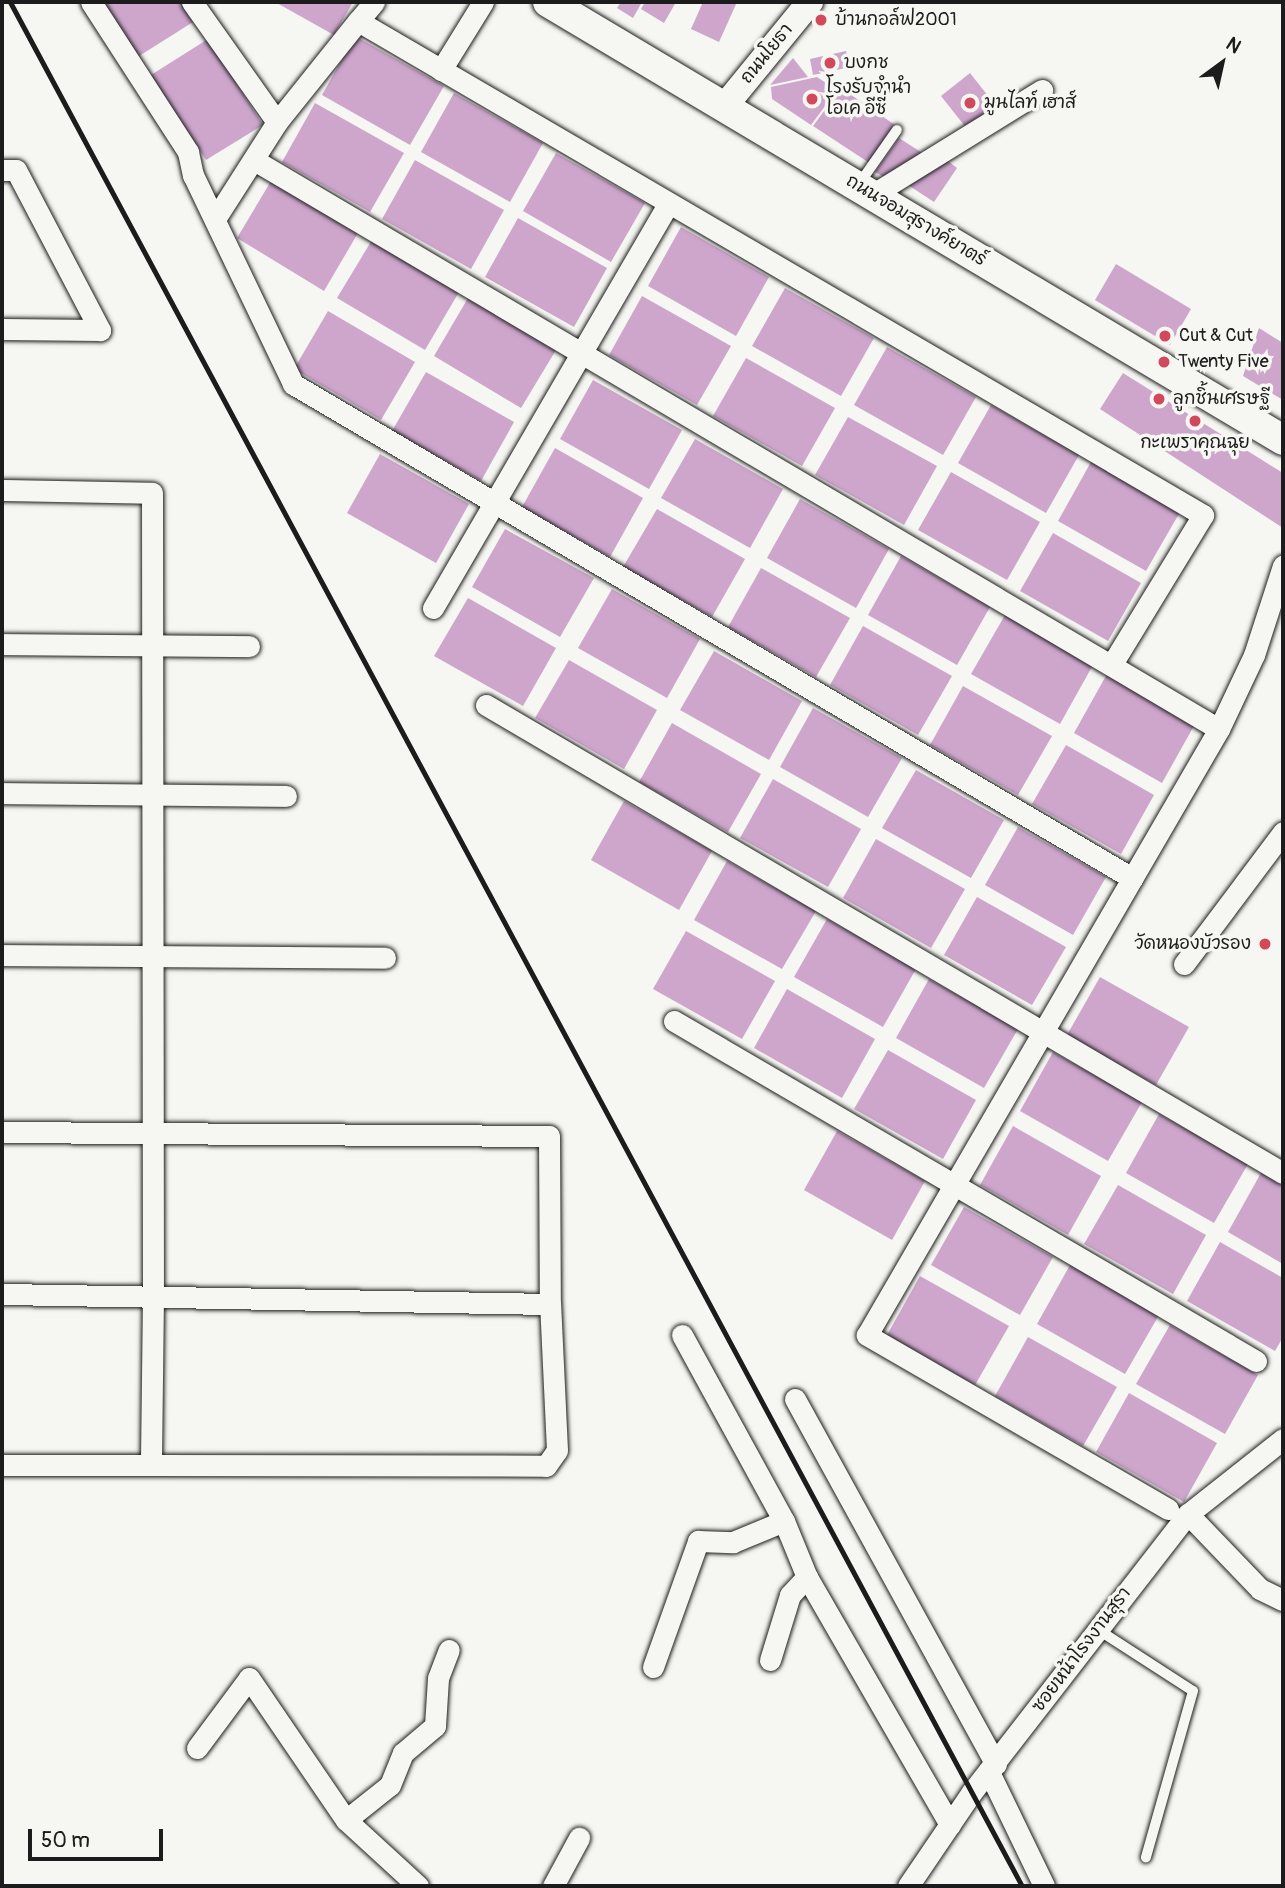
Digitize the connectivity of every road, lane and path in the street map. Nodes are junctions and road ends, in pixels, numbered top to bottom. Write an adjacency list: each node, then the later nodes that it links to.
1 (92, 2): 17 (street)
2 (192, 2): 11 (street)
3 (374, 2): 7 (street)
4 (483, 2): 8 (street)
5 (548, 2): 10 (main road, ถนนจอมสุรางค์ยาตร์)
6 (810, 2): 10 (street, ถนนโยธา)
7 (358, 21): 8 (street); 11 (street)
8 (442, 70): 16 (street)
9 (1042, 90): 15 (street)
10 (724, 107): 15 (main road, ถนนจอมสุรางค์ยาตร์)
11 (277, 122): 13 (street)
12 (897, 130): 15 (lane)
13 (254, 160): 17 (street); 19 (street)
14 (2, 170): 18 (street)
15 (865, 191): 20 (main road, ถนนจอมสุรางค์ยาตร์)
16 (668, 205): 19 (street); 29 (street)
17 (215, 219): 22 (street)
18 (2, 329)
19 (582, 354): 22 (street); 29 (street)
20 (1283, 440)
21 (2, 490): 27 (street)
22 (497, 506): 25 (street); 36 (street)
23 (1283, 566): 24 (street)
24 (1279, 595): 31 (street)
25 (433, 608)
26 (2, 644): 27 (street)
27 (152, 644): 28 (street); 33 (street)
28 (249, 646)
29 (1112, 664): 31 (street)
30 (486, 705): 42 (street)
31 (1219, 729): 36 (street)
32 (2, 793): 33 (street)
33 (152, 796): 34 (street); 38 (street)
34 (286, 796)
35 (1283, 832): 40 (street)
36 (1132, 878): 42 (street)
37 (2, 956): 38 (street)
38 (152, 957): 39 (street); 44 (street)
39 (385, 958)
40 (1184, 964)
41 (674, 1021): 46 (street)
42 (1044, 1032): 45 (street); 46 (street)
43 (2, 1132): 44 (street)
44 (152, 1133): 48 (street); 49 (street)
45 (1283, 1173)
46 (956, 1185): 51 (street); 56 (street)
47 (2, 1294): 48 (street)
48 (153, 1297): 49 (street); 55 (street)
49 (550, 1304): 55 (street)
50 (682, 1335): 57 (street)
51 (1256, 1361)
52 (795, 1399): 65 (street)
53 (1283, 1439): 56 (street, ซอยหน้าโรงงานสุรา)
54 (2, 1465): 55 (street)
55 (151, 1465)
56 (1178, 1512): 59 (street); 60 (street, ซอยหน้าโรงงานสุรา)
57 (784, 1521): 58 (street); 63 (street)
58 (807, 1577): 62 (street); 67 (street)
59 (1283, 1600)
60 (1097, 1629): 65 (street, ซอยหน้าโรงงานสุรา); 69 (lane)
61 (449, 1650): 66 (street)
62 (770, 1660)
63 (653, 1667)
64 (197, 1748): 66 (street)
65 (993, 1768): 67 (street, ซอยหน้าโรงงานสุรา); 73 (street)
66 (346, 1820): 70 (street)
67 (950, 1825): 72 (street, ซอยหน้าโรงงานสุรา)
68 (579, 1838): 71 (street)
69 (1146, 1857)
70 (418, 1886)
71 (553, 1886)
72 (908, 1886)
73 (1044, 1886)

